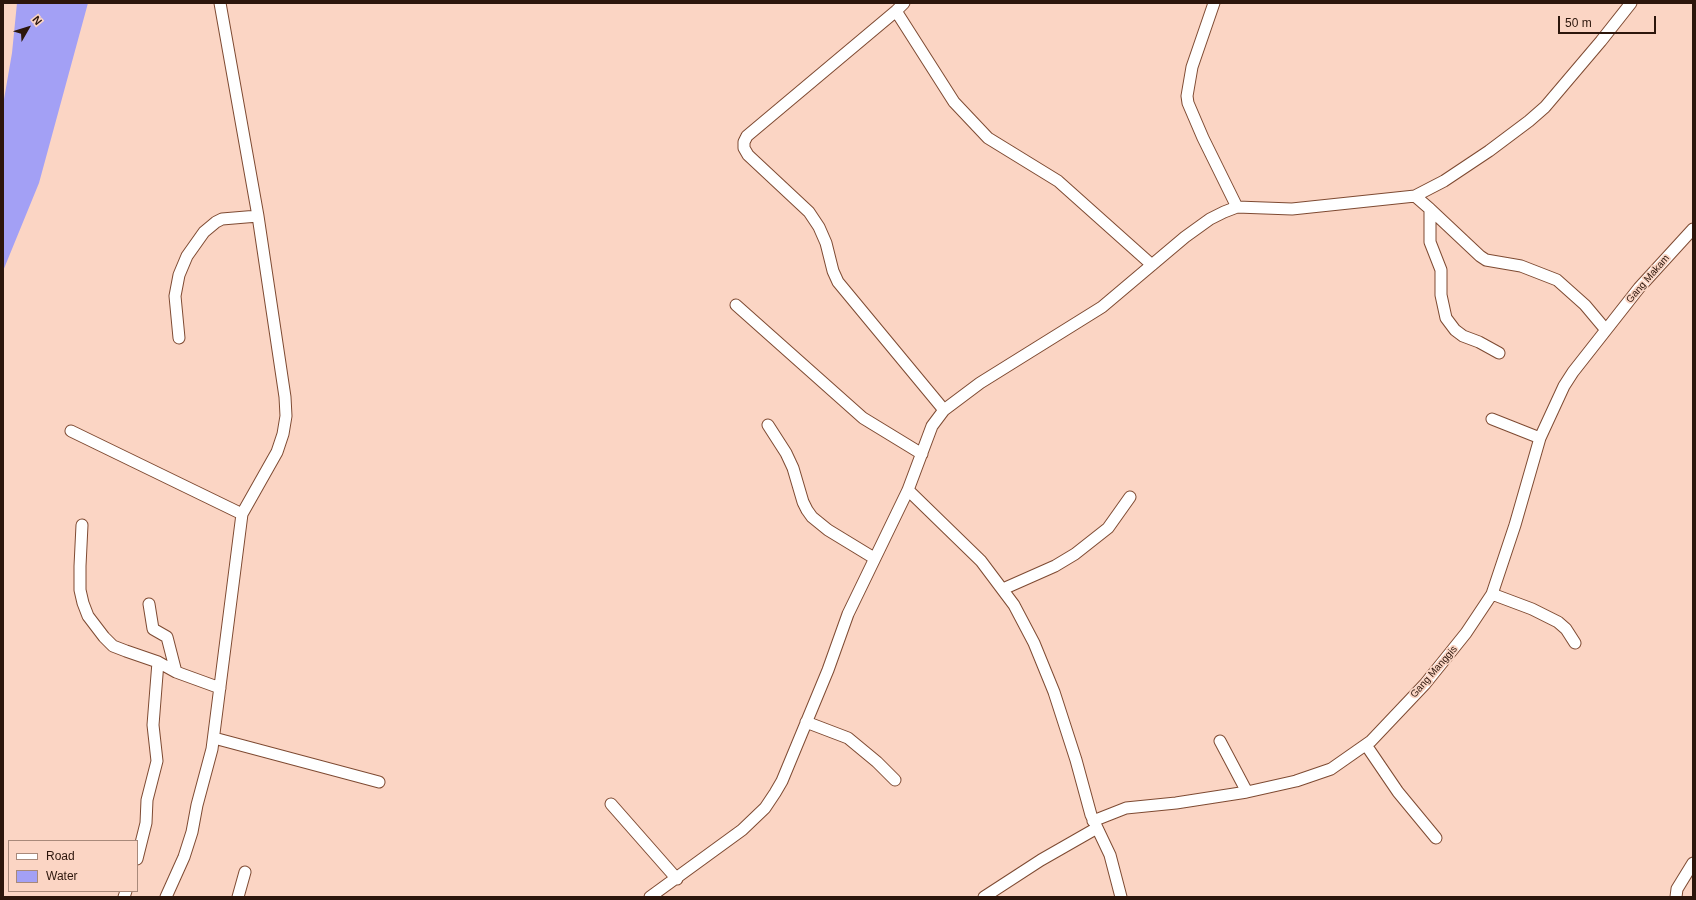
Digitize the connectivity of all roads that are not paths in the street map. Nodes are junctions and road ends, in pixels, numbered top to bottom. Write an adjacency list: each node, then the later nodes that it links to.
1 (220, 3): 8 (street)
2 (1214, 3): 6 (street)
3 (1631, 3): 5 (street)
4 (900, 7): 10 (street); 15 (street)
5 (1415, 196): 6 (street); 7 (street)
6 (1237, 207): 10 (street)
7 (1430, 209): 12 (street); 14 (street)
8 (258, 216): 13 (street); 23 (street)
9 (1693, 229): 12 (street, Gang Makam)
10 (1152, 265): 15 (street)
11 (736, 305): 20 (street)
12 (1606, 330): 19 (street, Gang Manggis)
13 (178, 338)
14 (1500, 353)
15 (944, 410): 20 (street)
16 (1492, 419): 19 (street)
17 (768, 425): 25 (street)
18 (71, 431): 23 (street)
19 (1540, 438): 27 (street, Gang Manggis)
20 (922, 454): 21 (street)
21 (908, 490): 25 (street); 26 (street)
22 (1130, 497): 26 (street)
23 (242, 514): 32 (street)
24 (82, 525): 30 (street)
25 (874, 558): 33 (street)
26 (1003, 589): 41 (street)
27 (1492, 594): 29 (street); 36 (street, Gang Manggis)
28 (149, 604): 31 (street)
29 (1575, 643)
30 (158, 662): 31 (street); 43 (street)
31 (176, 672): 32 (street)
32 (220, 688): 34 (street)
33 (806, 722): 37 (street); 46 (street)
34 (214, 738): 38 (street); 48 (street)
35 (1220, 741): 39 (street)
36 (1366, 745): 39 (street, Gang Manggis); 42 (street)
37 (895, 780)
38 (379, 782)
39 (1247, 792): 41 (street, Gang Manggis)
40 (611, 804): 46 (street)
41 (1095, 824): 50 (street, Gang Manggis); 51 (street)
42 (1436, 838)
43 (138, 855)
44 (1693, 863): 52 (street)
45 (245, 872): 49 (street)
46 (676, 879): 47 (street)
47 (655, 896)
48 (166, 897)
49 (238, 897)
50 (984, 897)
51 (1121, 897)
52 (1676, 897)

